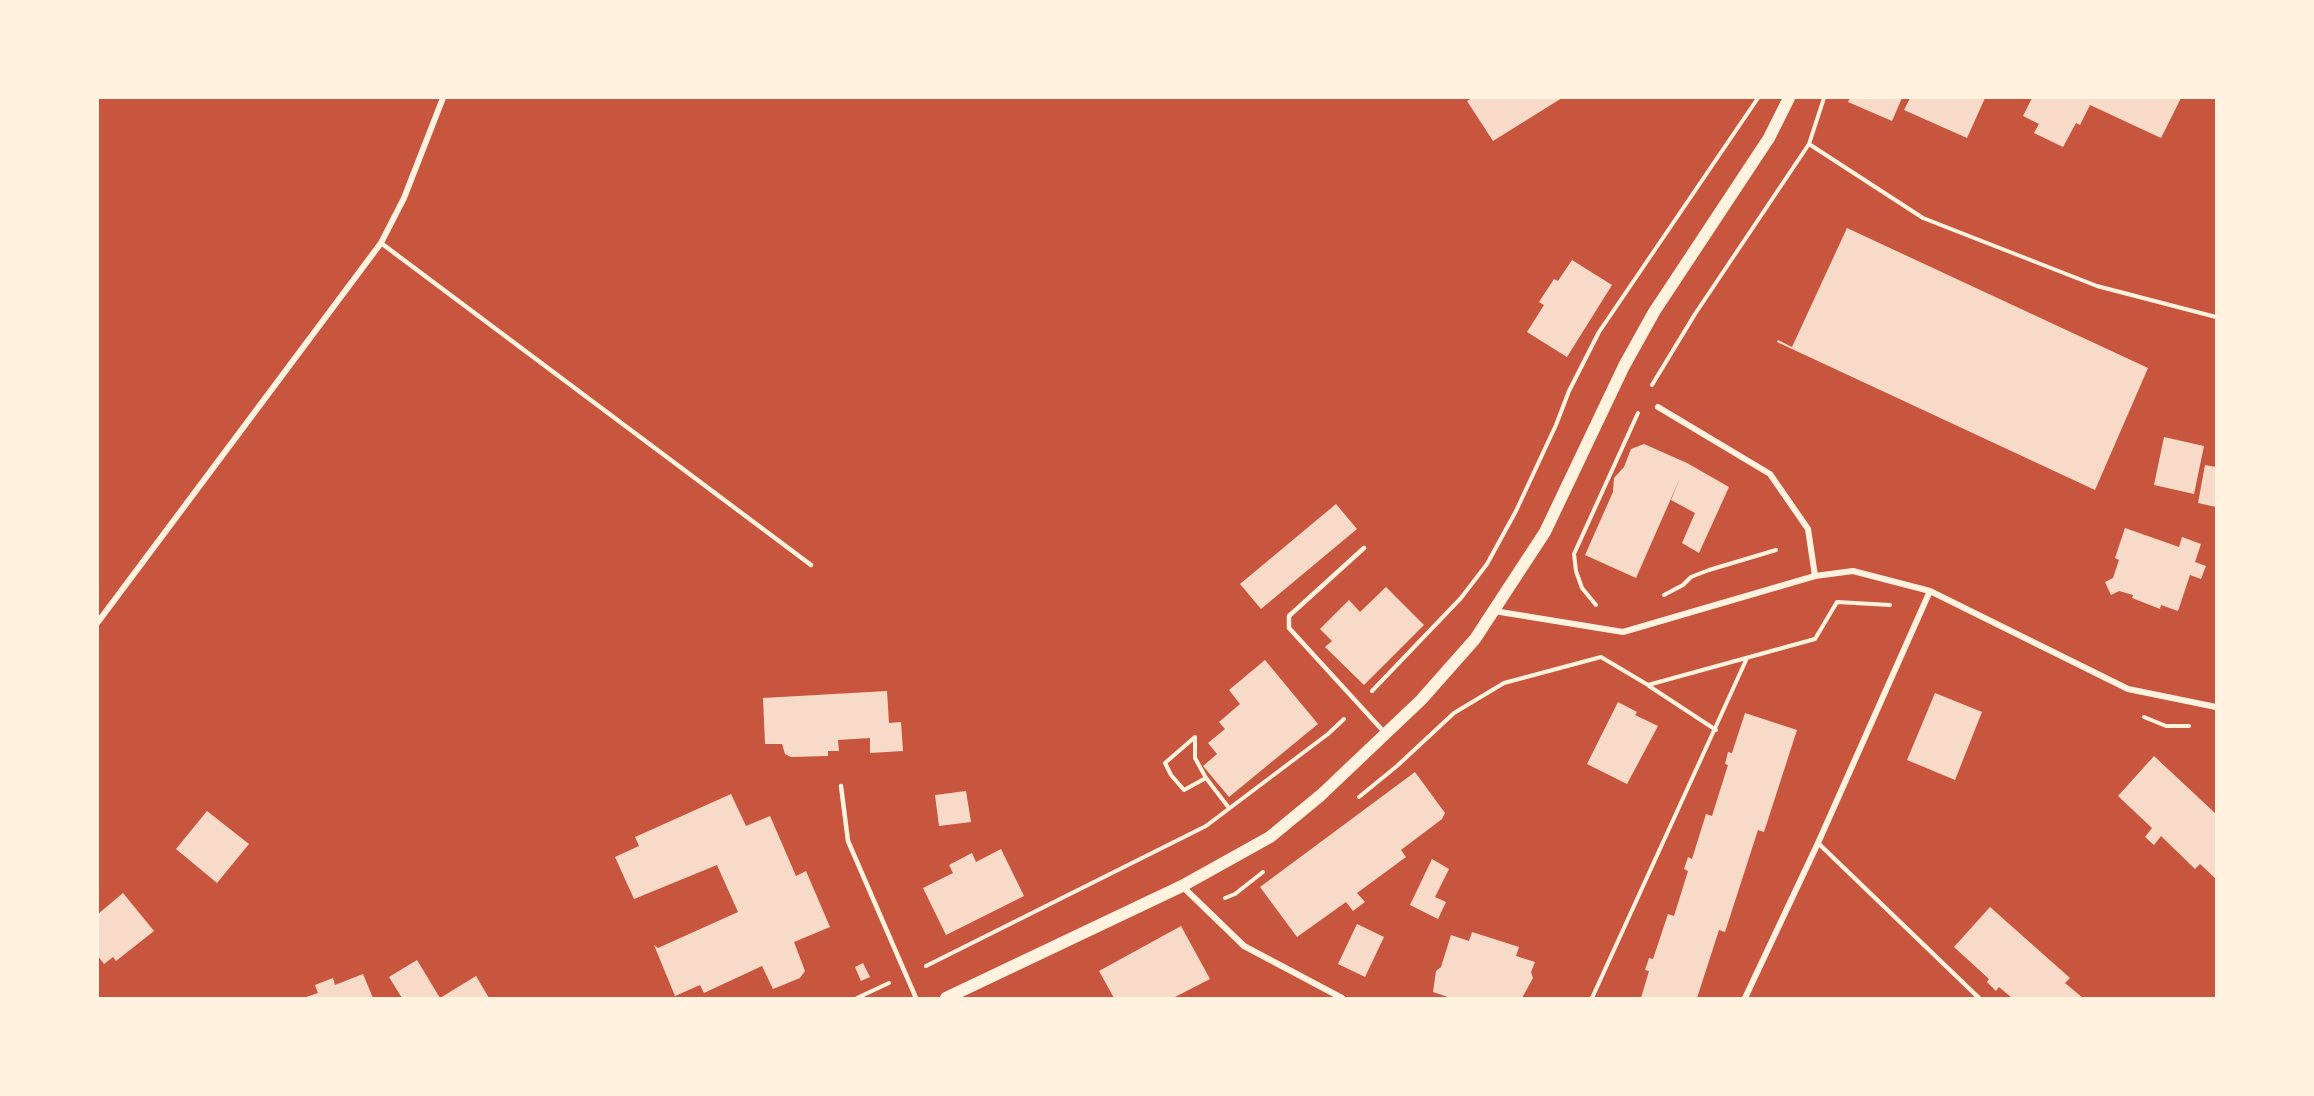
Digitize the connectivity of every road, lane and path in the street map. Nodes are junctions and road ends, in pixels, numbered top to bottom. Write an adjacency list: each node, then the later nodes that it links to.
1 (443, 98): 5 (street)
2 (1758, 98): 17 (path)
3 (1789, 98): 13 (main road)
4 (1824, 98): 6 (path)
5 (381, 243): 9 (lane); 14 (street)
6 (2217, 316)
7 (1658, 407): 10 (street)
8 (1364, 548): 17 (lane)
9 (811, 565)
10 (1815, 576): 11 (street); 13 (street)
11 (1930, 591): 18 (street); 25 (street)
12 (1895, 606): 15 (path)
13 (1494, 611): 20 (main road)
14 (98, 622)
15 (1748, 657): 16 (path); 19 (path)
16 (1648, 685): 19 (path); 23 (path)
17 (1358, 705): 20 (lane); 24 (path)
18 (2217, 707)
19 (1716, 730): 34 (path)
20 (1386, 735): 27 (main road)
21 (1206, 777): 21 (path); 24 (path)
22 (841, 786): 29 (lane)
23 (1354, 801)
24 (1229, 808): 29 (path)
25 (1818, 843): 35 (street); 36 (lane)
26 (1272, 865): 28 (path)
27 (1182, 886): 32 (main road); 33 (street)
28 (1234, 894)
29 (906, 975): 30 (path); 31 (lane)
30 (857, 999)
31 (916, 999)
32 (946, 999)
33 (1342, 999)
34 (1592, 999)
35 (1745, 999)
36 (1978, 999)

